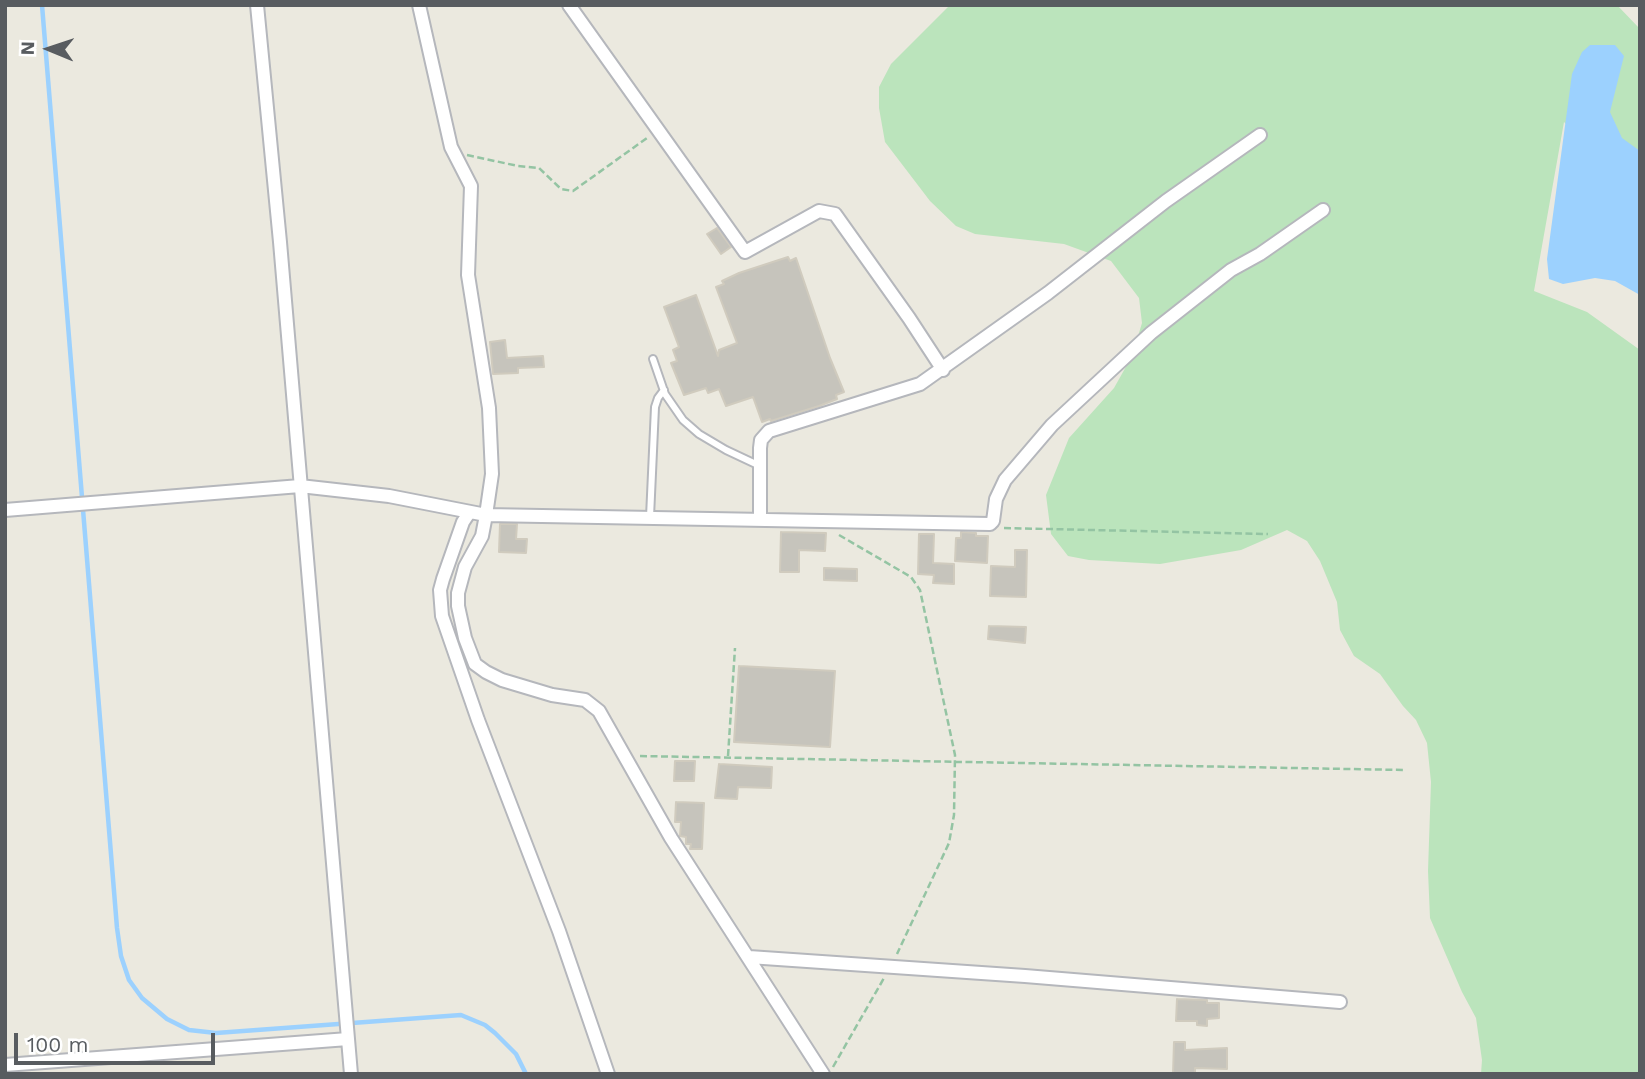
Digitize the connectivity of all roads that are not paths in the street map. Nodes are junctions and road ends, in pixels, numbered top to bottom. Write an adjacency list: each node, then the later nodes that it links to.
1 (257, 5): 10 (street)
2 (419, 5): 13 (street)
3 (569, 5): 7 (street)
4 (1260, 135): 7 (street)
5 (1323, 210): 15 (street)
6 (653, 359): 8 (lane)
7 (943, 370): 9 (street)
8 (664, 390): 9 (lane); 14 (lane)
9 (760, 466): 15 (street)
10 (300, 486): 11 (street); 12 (street); 18 (street)
11 (5, 510)
12 (469, 513): 13 (street); 21 (street)
13 (486, 515): 14 (street); 16 (street)
14 (650, 517): 15 (street)
15 (760, 520)
16 (749, 957): 17 (street); 22 (street)
17 (1340, 1002)
18 (348, 1040): 19 (street); 20 (street)
19 (5, 1065)
20 (351, 1074)
21 (608, 1074)
22 (823, 1074)

